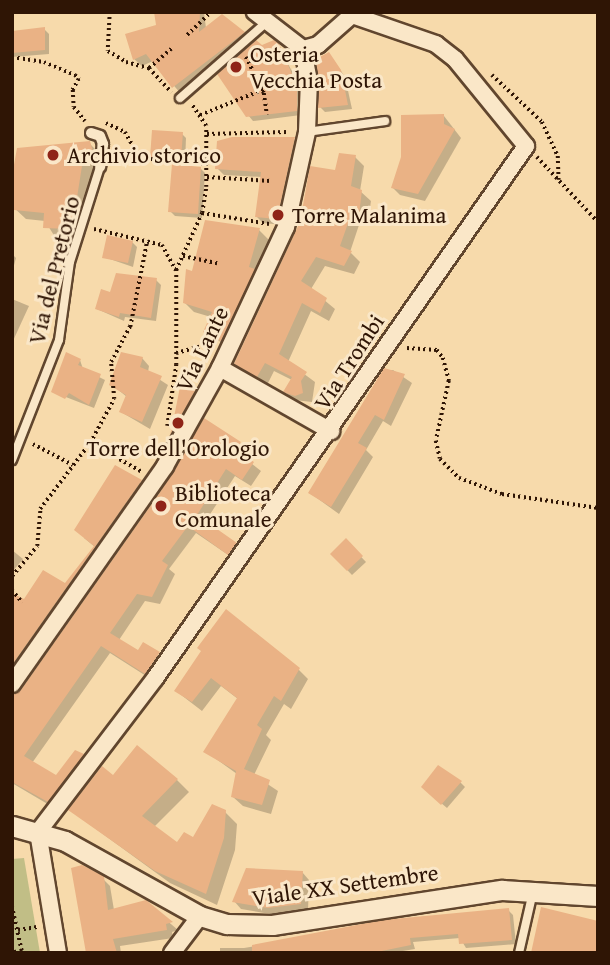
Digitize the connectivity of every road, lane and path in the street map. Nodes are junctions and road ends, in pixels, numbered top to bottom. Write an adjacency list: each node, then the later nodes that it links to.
1 (110, 12): 10 (path)
2 (211, 12): 5 (path)
3 (342, 15): 8 (street); 22 (street)
4 (262, 17): 6 (lane); 8 (street)
5 (187, 35)
6 (240, 47): 12 (path); 13 (lane)
7 (172, 48): 10 (path)
8 (303, 50): 11 (street, Via Lante)
9 (12, 57): 18 (path)
10 (149, 68): 13 (path)
11 (307, 74): 12 (path); 20 (street, Via Lante)
12 (262, 89): 15 (path); 16 (path)
13 (180, 98)
14 (191, 104): 15 (path)
15 (200, 115): 21 (path)
16 (267, 115)
17 (385, 121): 20 (lane)
18 (90, 127): 23 (path); 24 (street)
19 (287, 132): 21 (path)
20 (307, 132): 38 (street, Via Lante)
21 (207, 134): 23 (path)
22 (526, 146): 29 (path); 36 (street, Via Trombi)
23 (208, 164): 25 (path)
24 (100, 167): 43 (lane, Via del Pretorio)
25 (206, 177): 26 (path); 27 (path)
26 (271, 181)
27 (202, 213): 28 (path); 32 (path)
28 (262, 222)
29 (598, 222)
30 (106, 231): 31 (path)
31 (147, 241): 34 (path); 41 (path)
32 (183, 256): 33 (path); 34 (path)
33 (218, 263)
34 (176, 270): 37 (path)
35 (221, 346): 37 (path)
36 (385, 347): 40 (street, Via Trombi); 46 (path)
37 (176, 353): 39 (path)
38 (220, 368): 40 (street); 45 (street, Via Lante)
39 (166, 429)
40 (331, 431): 52 (street, Via Trombi)
41 (90, 443): 44 (path); 45 (path)
42 (27, 447): 44 (path)
43 (12, 460)
44 (74, 465): 47 (path)
45 (155, 481): 50 (street, Via Lante)
46 (598, 508)
47 (12, 576)
48 (12, 590): 49 (path)
49 (22, 602)
50 (12, 684)
51 (12, 826): 52 (street, Viale XX Settembre)
52 (38, 832): 56 (street, Viale XX Settembre); 58 (street)
53 (533, 891): 54 (street, Viale XX Settembre); 56 (street, Viale XX Settembre); 60 (lane)
54 (598, 896)
55 (12, 906): 57 (path)
56 (200, 916): 59 (street)
57 (12, 953)
58 (58, 953)
59 (172, 953)
60 (519, 953)

